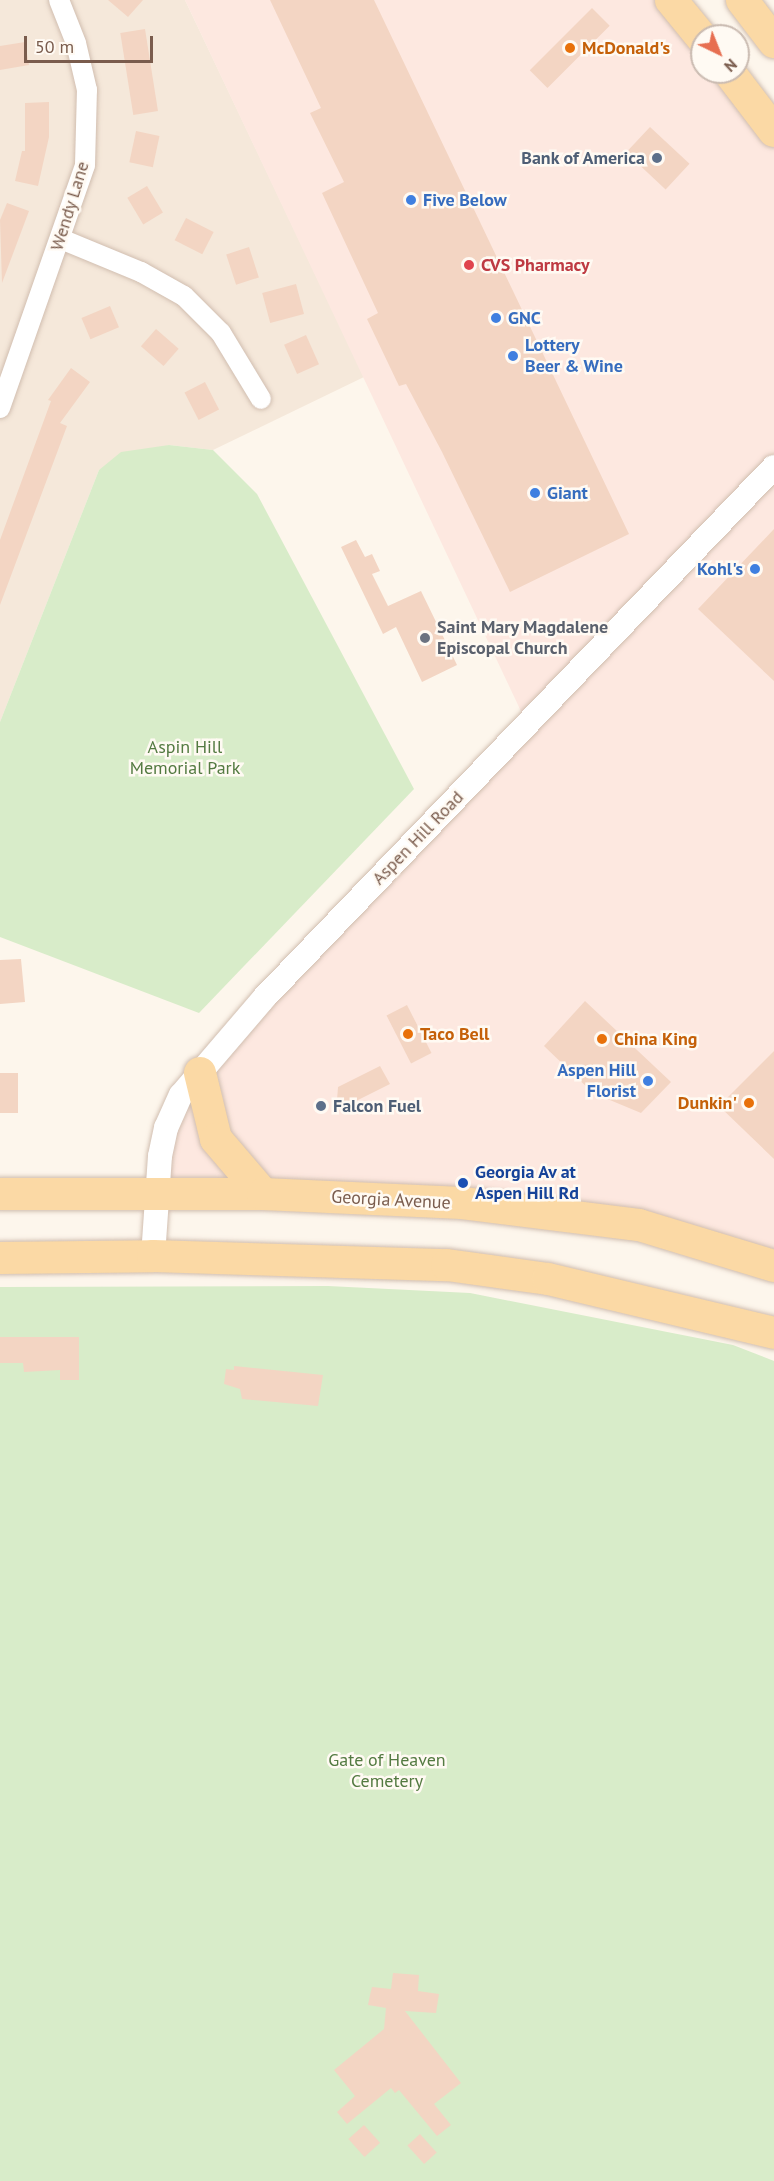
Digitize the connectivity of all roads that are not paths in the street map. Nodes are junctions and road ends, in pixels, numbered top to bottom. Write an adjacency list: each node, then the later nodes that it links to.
1 (59, 0): 8 (street, Wendy Lane)
2 (671, 0): 4 (main road)
3 (741, 0): 5 (main road)
4 (691, 24)
5 (774, 42)
6 (738, 84): 7 (main road)
7 (774, 131)
8 (61, 239): 9 (street); 10 (street, Wendy Lane)
9 (261, 399)
10 (0, 408)
11 (774, 467): 12 (street, Aspen Hill Road)
12 (200, 1073): 13 (street, Aspen Hill Road); 15 (main road)
13 (156, 1192): 14 (main road, Georgia Avenue); 15 (main road, Georgia Avenue); 16 (street, Aspen Hill Road)
14 (0, 1194)
15 (263, 1194): 18 (main road, Georgia Avenue)
16 (153, 1256): 17 (main road); 19 (main road)
17 (0, 1258)
18 (774, 1266)
19 (774, 1333)

